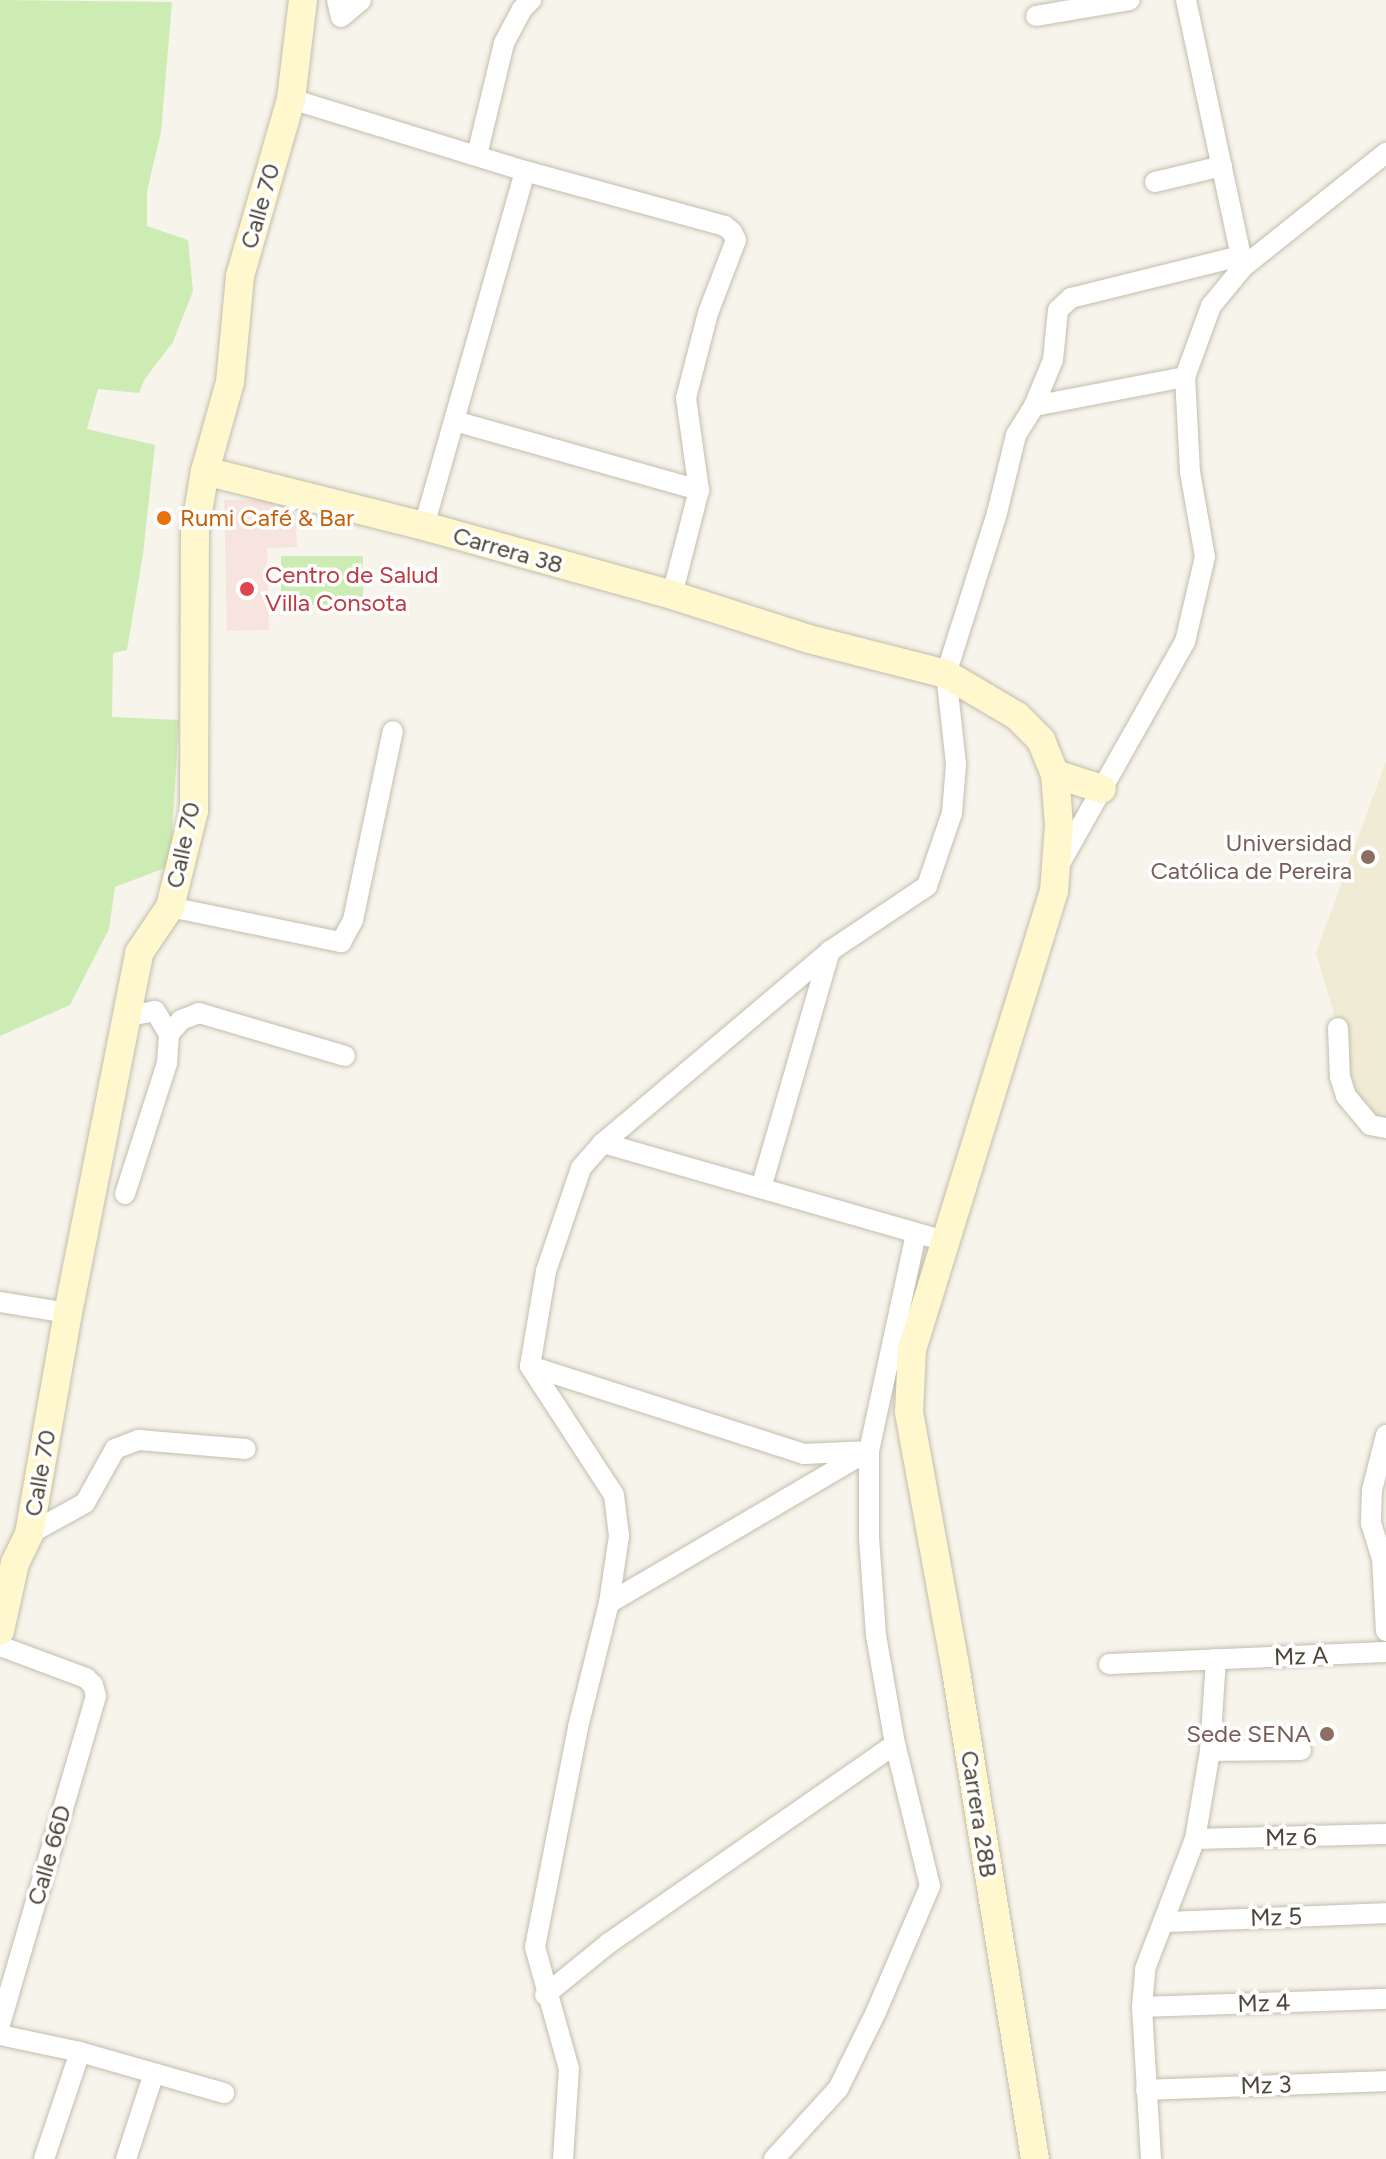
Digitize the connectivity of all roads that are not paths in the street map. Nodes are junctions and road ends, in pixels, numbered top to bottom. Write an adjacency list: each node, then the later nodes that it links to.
1 (303, 0): 8 (street, Calle 70)
2 (361, 0): 6 (street)
3 (531, 0): 10 (street)
4 (1130, 0): 7 (street)
5 (1186, 0): 11 (street)
6 (339, 9)
7 (1036, 16)
8 (291, 99): 10 (street); 18 (street, Calle 70)
9 (1386, 153): 14 (street)
10 (477, 155): 12 (street)
11 (1222, 166): 13 (street); 14 (street)
12 (525, 171): 17 (street); 19 (street)
13 (1155, 182)
14 (1242, 261): 15 (street); 16 (street)
15 (1185, 377): 16 (street); 25 (street)
16 (1034, 406): 22 (street)
17 (455, 421): 19 (street); 20 (street)
18 (205, 471): 20 (street, Carrera 38); 27 (street, Calle 70)
19 (699, 490): 21 (street)
20 (424, 526): 21 (street, Carrera 38)
21 (672, 595): 22 (street, Carrera 38)
22 (946, 674): 24 (street, Carrera 38); 28 (street)
23 (393, 731): 27 (street)
24 (1055, 774): 25 (street); 26 (street, Carrera 28B)
25 (1102, 789): 26 (street)
26 (1058, 867): 38 (street, Carrera 28B)
27 (170, 907): 29 (street, Calle 70)
28 (830, 951): 34 (street); 35 (street)
29 (125, 1017): 31 (street); 40 (street, Calle 70)
30 (1338, 1028): 33 (street)
31 (169, 1034): 32 (street); 36 (street)
32 (345, 1056)
33 (1386, 1128)
34 (603, 1143): 35 (street); 41 (street)
35 (761, 1188): 37 (street)
36 (125, 1194)
37 (916, 1233): 38 (street); 44 (street)
38 (944, 1241): 75 (street, Carrera 28B)
39 (0, 1302): 40 (street)
40 (68, 1313): 45 (street, Calle 70)
41 (530, 1366): 44 (street); 47 (street)
42 (1386, 1435): 49 (street)
43 (246, 1449): 45 (street)
44 (869, 1451): 47 (street); 54 (street)
45 (29, 1534): 46 (street, Calle 70)
46 (7, 1567): 48 (street, Calle 70)
47 (609, 1603): 61 (street)
48 (0, 1631)
49 (1386, 1631)
50 (0, 1646): 64 (street, Calle 66D)
51 (1386, 1652): 52 (street, Mz A)
52 (1216, 1659): 53 (street, Mz A); 56 (street)
53 (1109, 1664)
54 (895, 1744): 61 (street); 74 (street)
55 (1301, 1750): 56 (street)
56 (1210, 1751): 58 (street)
57 (1386, 1834): 58 (street, Mz 6)
58 (1195, 1839): 60 (street)
59 (1386, 1913): 60 (street, Mz 5)
60 (1165, 1922): 63 (street)
61 (545, 1995): 73 (street)
62 (1386, 1999): 63 (street, Mz 4)
63 (1142, 2007): 69 (street)
64 (0, 2025)
65 (0, 2035): 66 (street)
66 (80, 2052): 67 (street); 71 (street)
67 (154, 2073): 70 (street); 72 (street)
68 (1386, 2081): 69 (street, Mz 3)
69 (1146, 2090): 76 (street)
70 (224, 2093)
71 (44, 2159)
72 (126, 2159)
73 (563, 2159)
74 (774, 2159)
75 (1035, 2159)
76 (1151, 2159)

